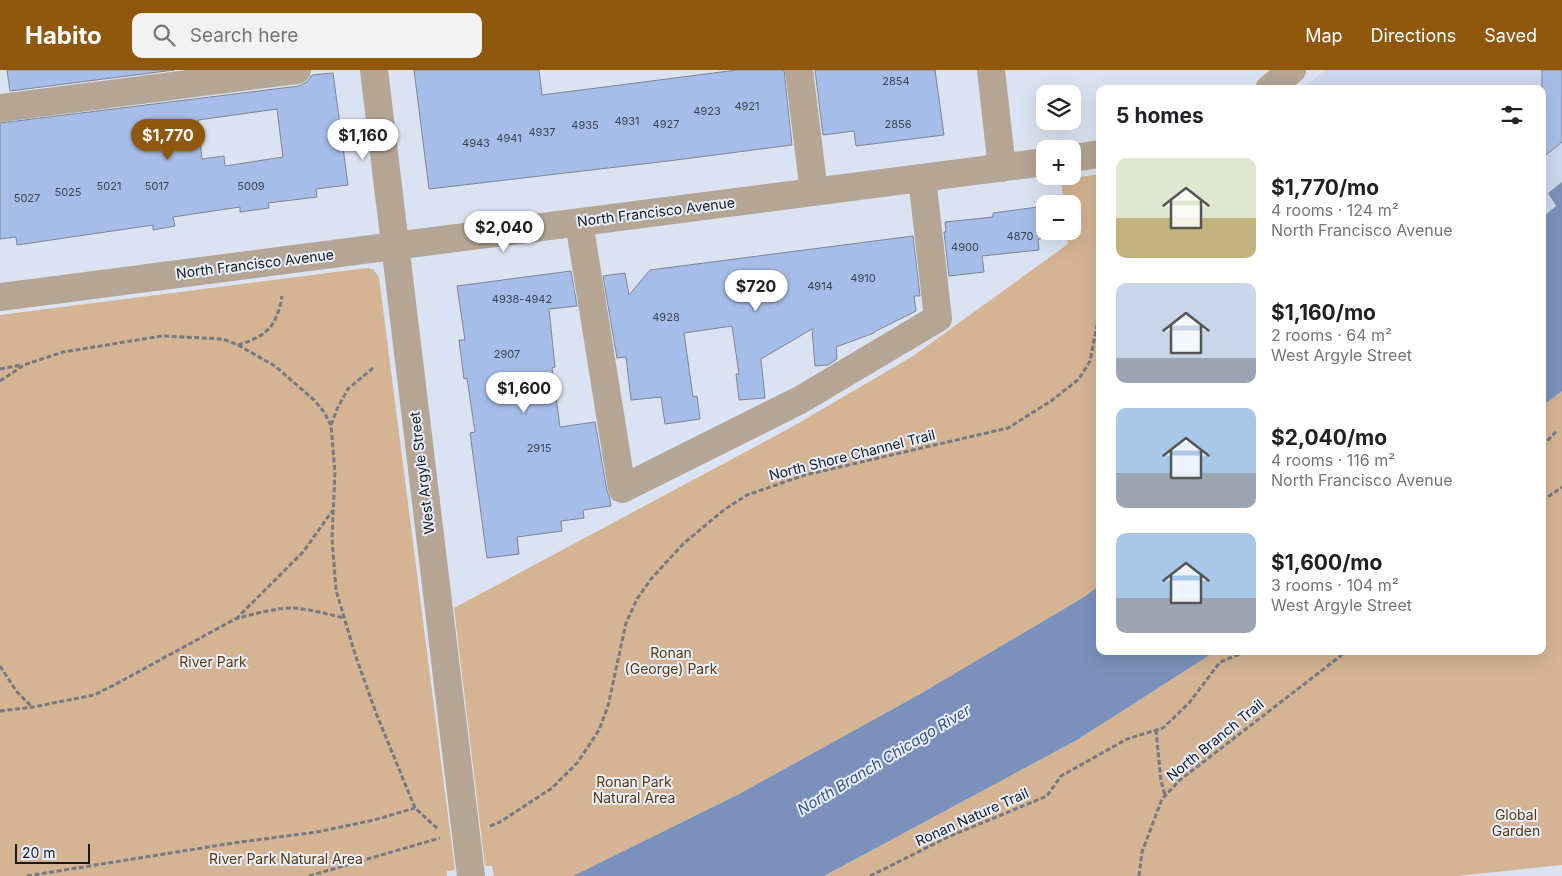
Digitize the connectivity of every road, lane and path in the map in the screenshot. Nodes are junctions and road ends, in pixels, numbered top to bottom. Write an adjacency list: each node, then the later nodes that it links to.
1 (297, 70): 7 (street)
2 (374, 70): 15 (street, West Argyle Street)
3 (799, 70): 13 (street)
4 (990, 70): 11 (street)
5 (1292, 70): 6 (street)
6 (1274, 85)
7 (0, 108)
8 (1096, 155): 9 (street)
9 (1081, 157)
10 (1036, 163): 11 (street, North Francisco Avenue)
11 (1002, 168): 12 (street, North Francisco Avenue)
12 (922, 178): 13 (street, North Francisco Avenue); 14 (street)
13 (814, 192): 14 (street, North Francisco Avenue)
14 (579, 222): 15 (street, North Francisco Avenue)
15 (394, 246): 17 (street, North Francisco Avenue); 43 (street, West Argyle Street)
16 (282, 296): 19 (path)
17 (0, 297)
18 (1096, 330): 40 (path, North Shore Channel Trail)
19 (238, 345): 20 (path); 24 (path)
20 (24, 364): 22 (path); 23 (path)
21 (373, 368): 24 (path)
22 (0, 369)
23 (0, 381)
24 (331, 425): 29 (path)
25 (1556, 432): 26 (path)
26 (1546, 442)
27 (1562, 487): 28 (path)
28 (1546, 498)
29 (334, 510): 30 (path); 31 (path)
30 (344, 618): 31 (path); 39 (path)
31 (236, 619): 35 (path)
32 (1238, 655): 37 (path, Ronan Nature Trail)
33 (1342, 655): 38 (path, North Branch Trail)
34 (0, 666): 35 (path)
35 (32, 707): 36 (path)
36 (0, 712)
37 (1156, 730): 38 (path); 44 (path, Ronan Nature Trail)
38 (1165, 796): 45 (path, North Branch Trail)
39 (415, 808): 41 (path); 42 (path)
40 (483, 828)
41 (28, 876)
42 (309, 876)
43 (471, 876)
44 (870, 876)
45 (1139, 876)

